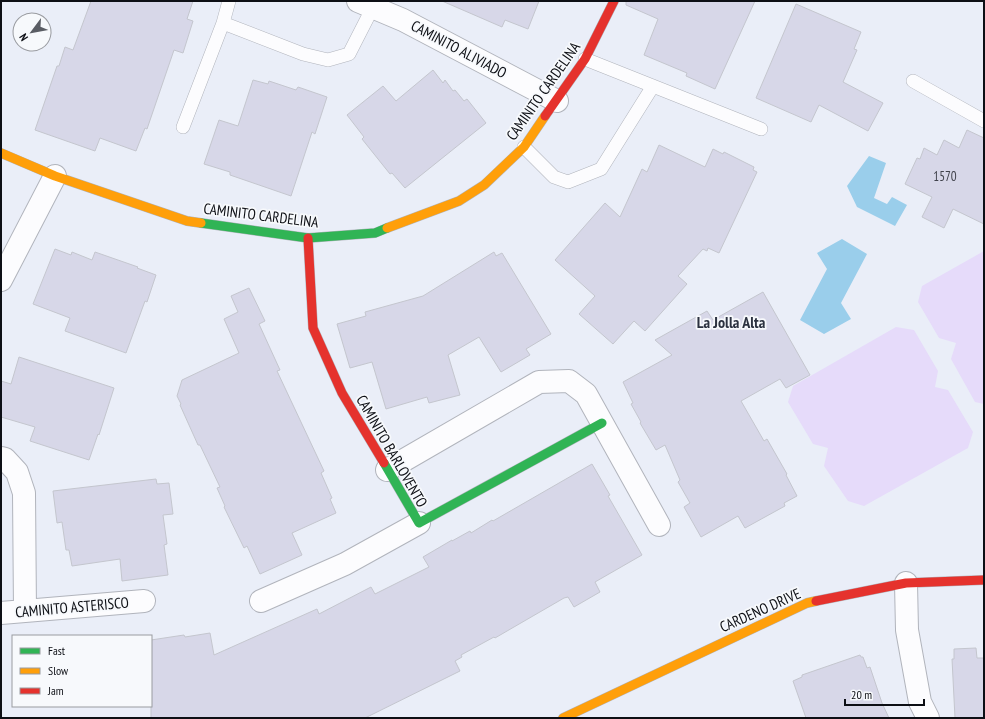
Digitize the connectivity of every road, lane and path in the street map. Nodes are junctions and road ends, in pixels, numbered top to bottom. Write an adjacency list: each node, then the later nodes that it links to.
1 (230, 1): 4 (lane)
2 (614, 1): 5 (street, CAMINITO CARDELINA)
3 (366, 4): 4 (lane); 8 (street, CAMINITO ALIVIADO)
4 (223, 23): 10 (lane)
5 (585, 58): 7 (lane); 8 (street, CAMINITO CARDELINA)
6 (913, 81): 9 (lane)
7 (654, 86): 11 (lane); 12 (lane)
8 (557, 100): 12 (street, CAMINITO CARDELINA)
9 (984, 121)
10 (183, 127)
11 (761, 129)
12 (524, 147): 15 (street, CAMINITO CARDELINA)
13 (1, 153): 14 (street, CAMINITO CARDELINA)
14 (55, 176): 15 (street, CAMINITO CARDELINA); 16 (street)
15 (308, 238): 19 (street, CAMINITO BARLOVENTO)
16 (1, 280)
17 (602, 423): 19 (street); 20 (street, CAMINITO BARLOVENTO); 21 (street)
18 (1, 458): 26 (street)
19 (387, 470): 20 (street, CAMINITO BARLOVENTO)
20 (419, 523): 25 (street)
21 (659, 525)
22 (984, 580): 23 (street, CARDENO DRIVE)
23 (906, 583): 28 (street, CARDENO DRIVE); 29 (street)
24 (144, 601): 26 (street, CAMINITO ASTERISCO)
25 (261, 601)
26 (25, 611): 27 (street, CAMINITO ASTERISCO)
27 (1, 613)
28 (563, 718)
29 (928, 718)

